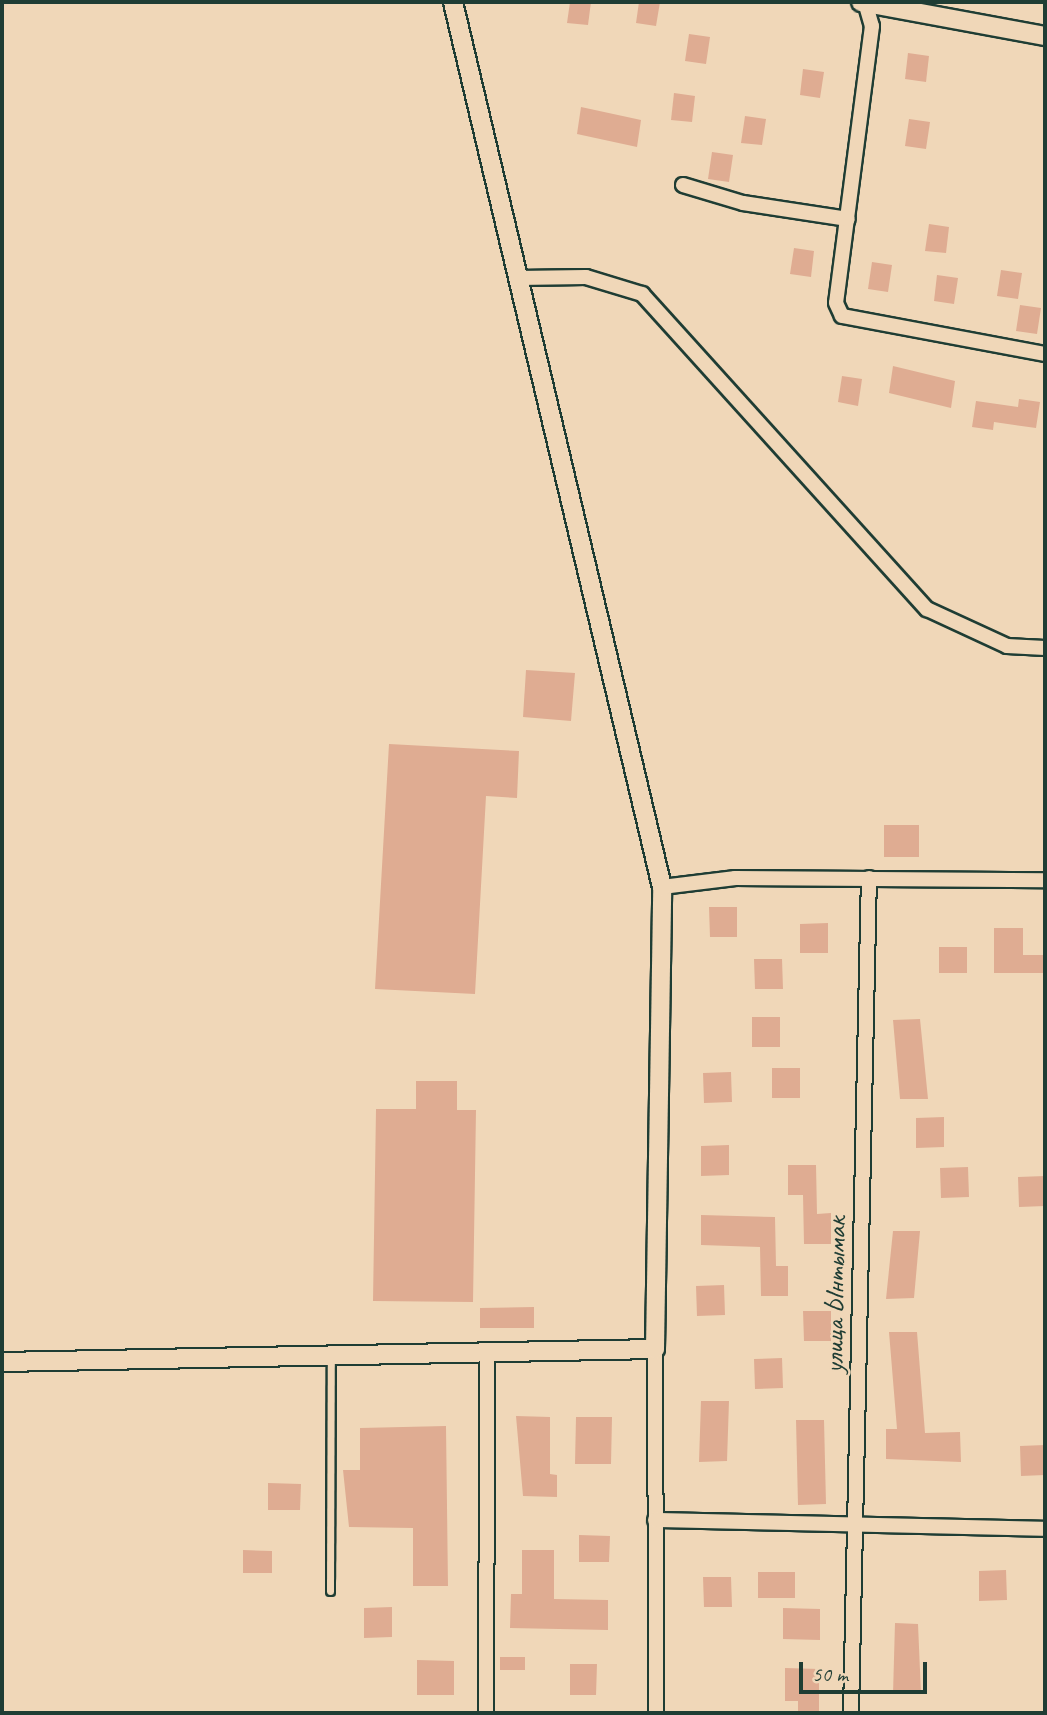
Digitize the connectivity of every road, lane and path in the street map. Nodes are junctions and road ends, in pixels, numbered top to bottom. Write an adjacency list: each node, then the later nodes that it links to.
1 (453, 2): 6 (street)
2 (863, 2): 3 (street); 5 (street)
3 (1045, 36)
4 (684, 184): 5 (street)
5 (848, 219): 7 (street)
6 (518, 278): 8 (street); 11 (street)
7 (1045, 355)
8 (1045, 648)
9 (869, 878): 10 (street); 11 (street); 17 (street, улица Ынтымак)
10 (1045, 880)
11 (662, 887): 12 (street)
12 (655, 1349): 13 (street); 16 (street)
13 (487, 1353): 14 (street); 20 (street)
14 (331, 1355): 15 (street); 19 (lane)
15 (2, 1362)
16 (655, 1520): 17 (street); 21 (street)
17 (855, 1522): 18 (street); 22 (street, улица Ынтымак)
18 (1045, 1529)
19 (330, 1591)
20 (486, 1713)
21 (656, 1713)
22 (851, 1713)

